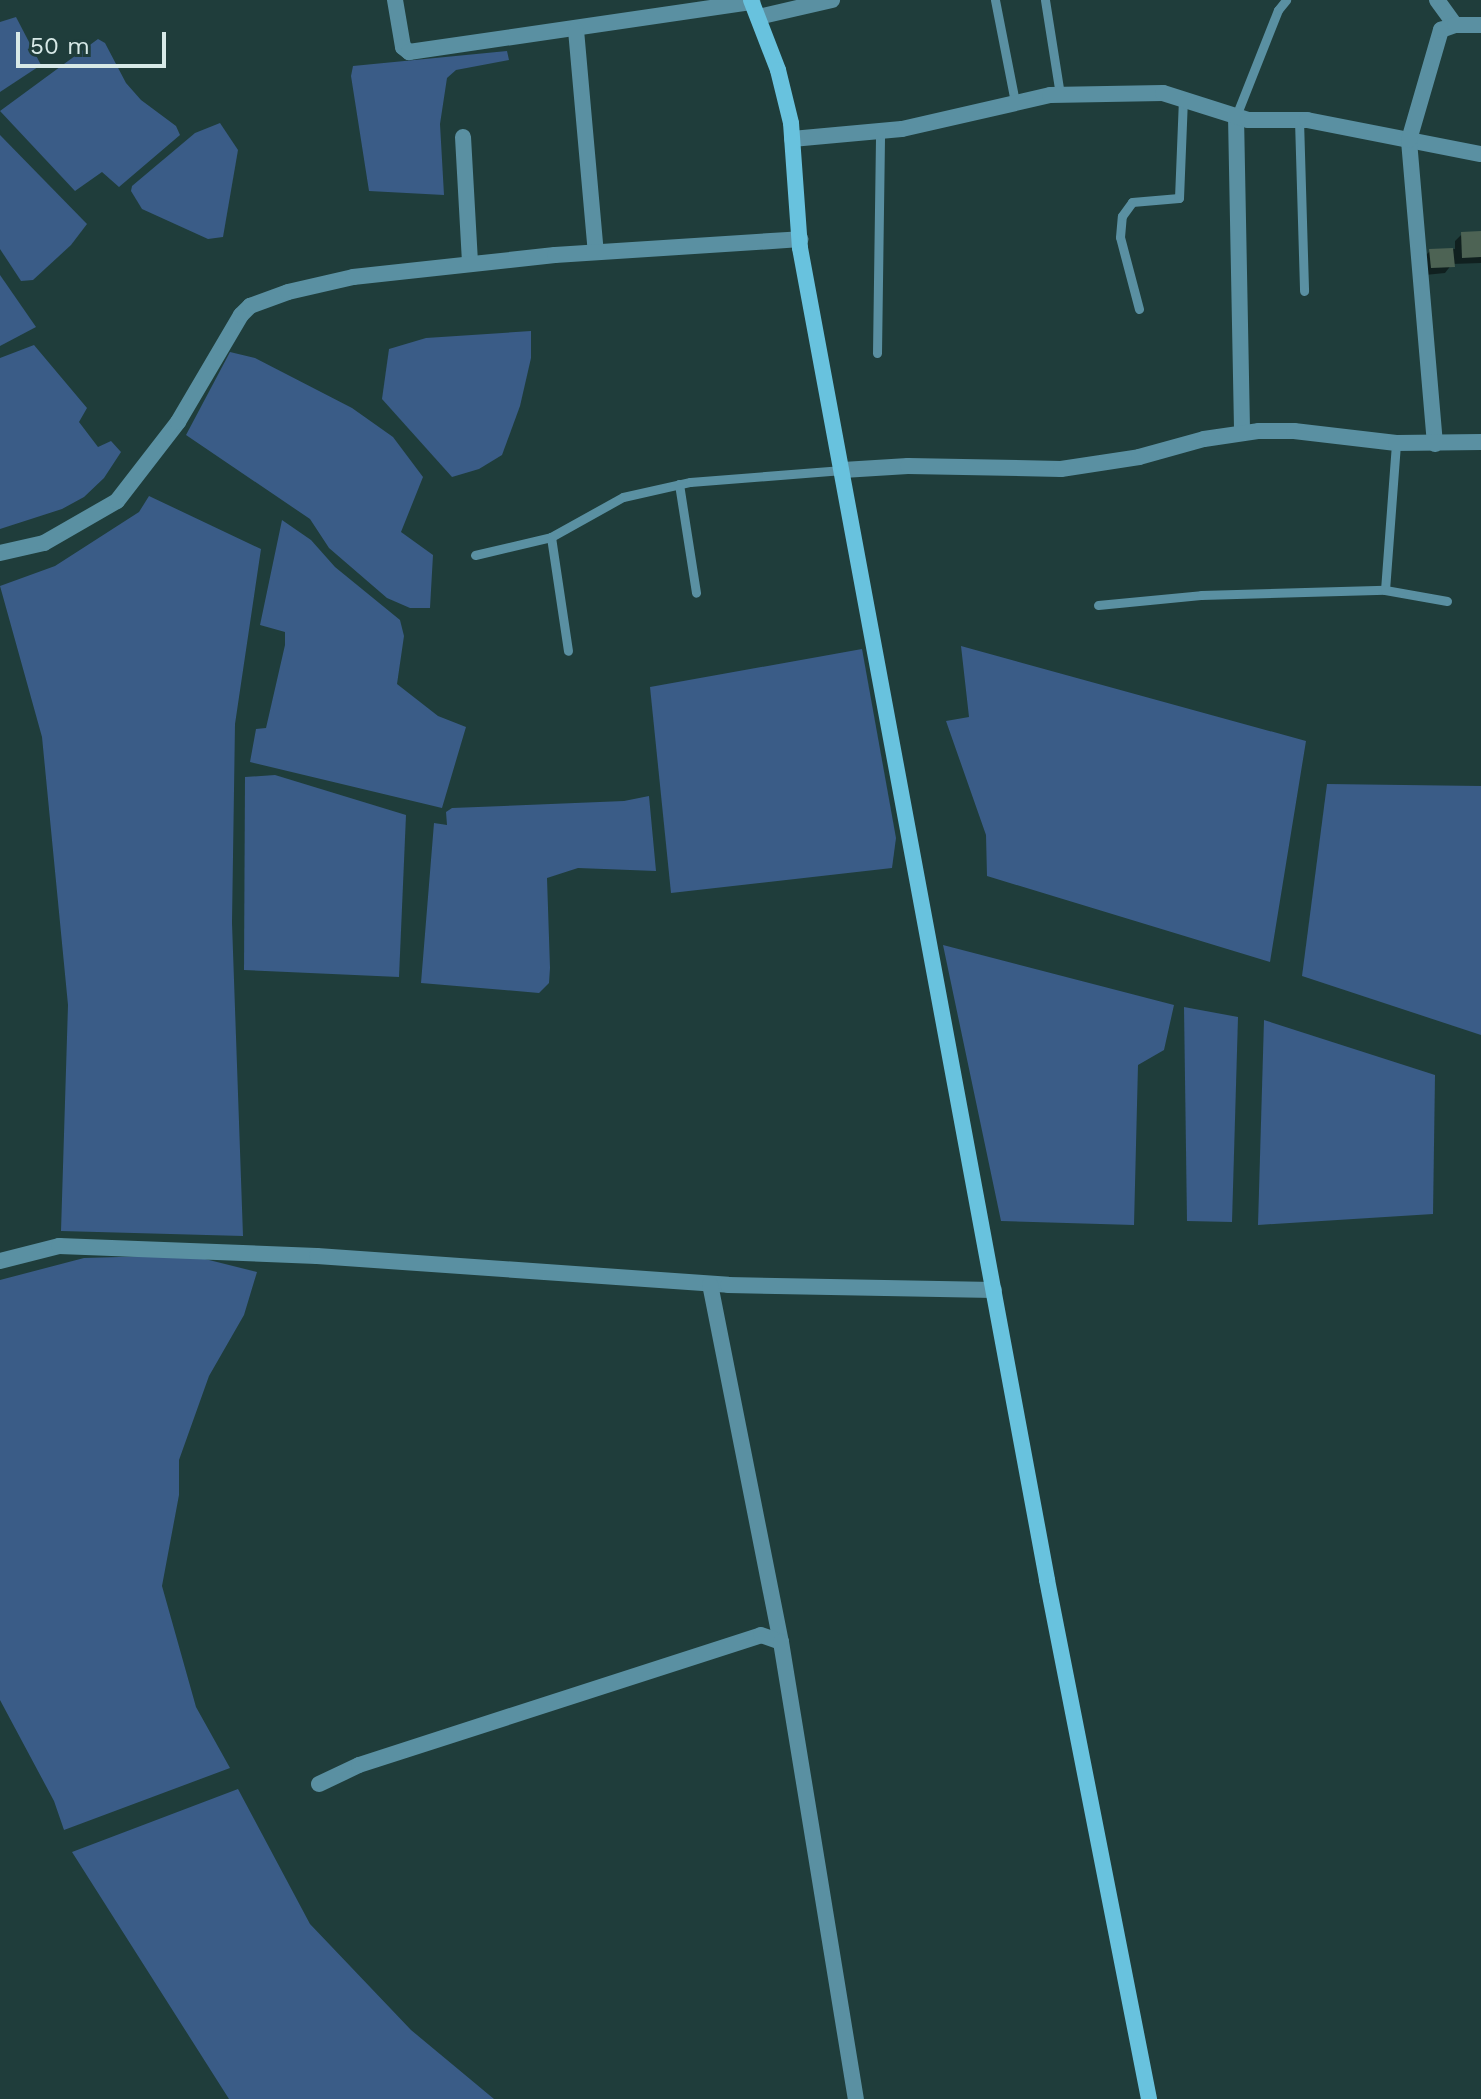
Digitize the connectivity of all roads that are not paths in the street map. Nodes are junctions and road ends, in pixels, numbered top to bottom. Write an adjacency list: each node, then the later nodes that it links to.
1 (395, 0): 10 (street)
2 (832, 0): 7 (street)
3 (995, 0): 13 (lane)
4 (1045, 0): 11 (lane)
5 (1286, 0): 14 (lane)
6 (1437, 0): 8 (street)
7 (754, 6): 10 (street); 18 (street)
8 (1455, 25): 9 (street); 19 (street)
9 (1481, 25)
10 (576, 30): 22 (street)
11 (1060, 95): 12 (street); 13 (street)
12 (1183, 100): 14 (street); 25 (lane)
13 (1015, 102): 16 (street)
14 (1236, 116): 15 (street); 27 (street)
15 (1299, 120): 19 (street); 24 (lane)
16 (880, 131): 18 (street); 26 (lane)
17 (463, 137): 23 (street)
18 (792, 139): 21 (street)
19 (1409, 140): 20 (street); 30 (street)
20 (1481, 154)
21 (800, 239): 22 (street); 31 (street)
22 (596, 252): 23 (street)
23 (470, 264): 34 (street)
24 (1304, 291)
25 (1139, 309)
26 (877, 353)
27 (1242, 432): 29 (street); 31 (street)
28 (1481, 442): 30 (street)
29 (1396, 443): 30 (street); 36 (lane)
30 (1435, 444)
31 (843, 470): 32 (lane); 43 (street)
32 (679, 484): 33 (lane); 37 (lane)
33 (551, 537): 35 (lane); 40 (lane)
34 (0, 553)
35 (475, 555)
36 (1385, 590): 38 (lane); 39 (lane)
37 (696, 593)
38 (1447, 601)
39 (1098, 605)
40 (568, 651)
41 (0, 1261): 42 (street)
42 (710, 1284): 43 (street); 44 (street)
43 (994, 1290): 47 (street)
44 (781, 1642): 45 (street); 46 (street)
45 (319, 1784)
46 (856, 2099)
47 (1149, 2099)

